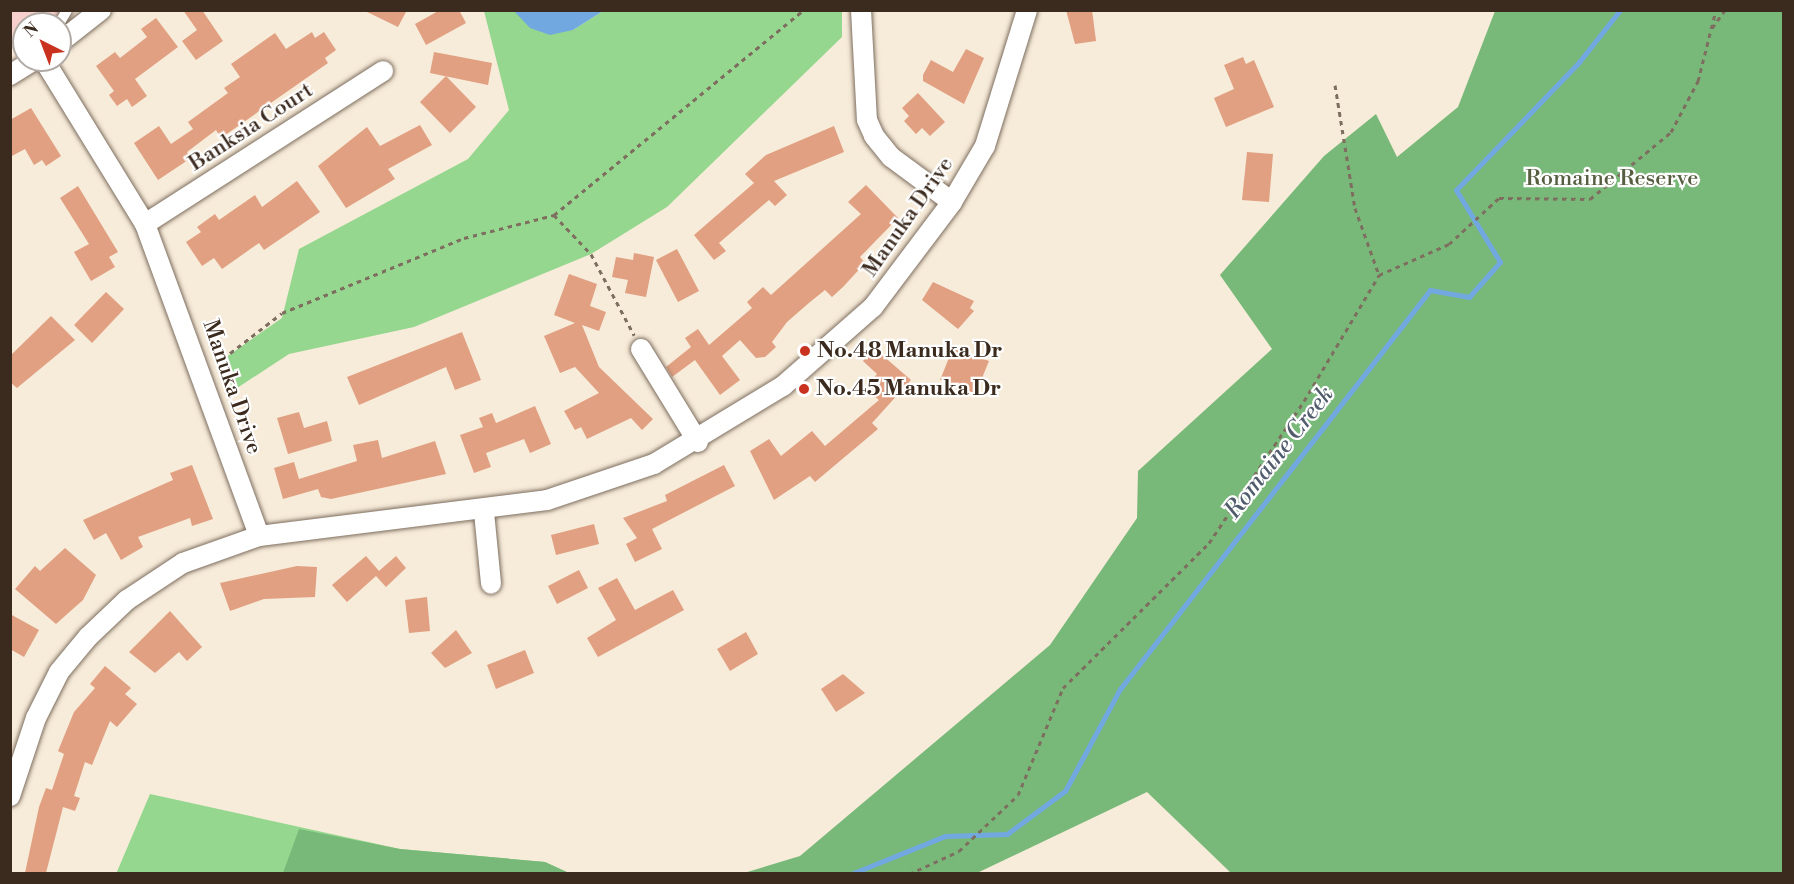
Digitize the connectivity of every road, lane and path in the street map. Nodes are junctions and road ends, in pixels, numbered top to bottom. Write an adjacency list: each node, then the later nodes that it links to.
1 (101, 10): 8 (street)
2 (804, 10): 13 (path)
3 (861, 10): 12 (street)
4 (1027, 10): 12 (street, Manuka Drive)
5 (1716, 10): 7 (path)
6 (1725, 10): 7 (path)
7 (1709, 32): 15 (path)
8 (72, 33)
9 (383, 71): 14 (street, Banksia Court)
10 (51, 72): 14 (street, Manuka Drive)
11 (1335, 85): 15 (path)
12 (952, 202): 18 (street, Manuka Drive)
13 (554, 215): 16 (path); 17 (path)
14 (145, 224): 17 (street, Manuka Drive)
15 (1379, 275): 23 (path)
16 (641, 349): 18 (street)
17 (202, 374): 20 (street, Manuka Drive)
18 (698, 442): 19 (street, Manuka Drive)
19 (484, 512): 20 (street, Manuka Drive); 21 (street)
20 (259, 536): 22 (street)
21 (491, 584)
22 (10, 796)
23 (909, 873)

